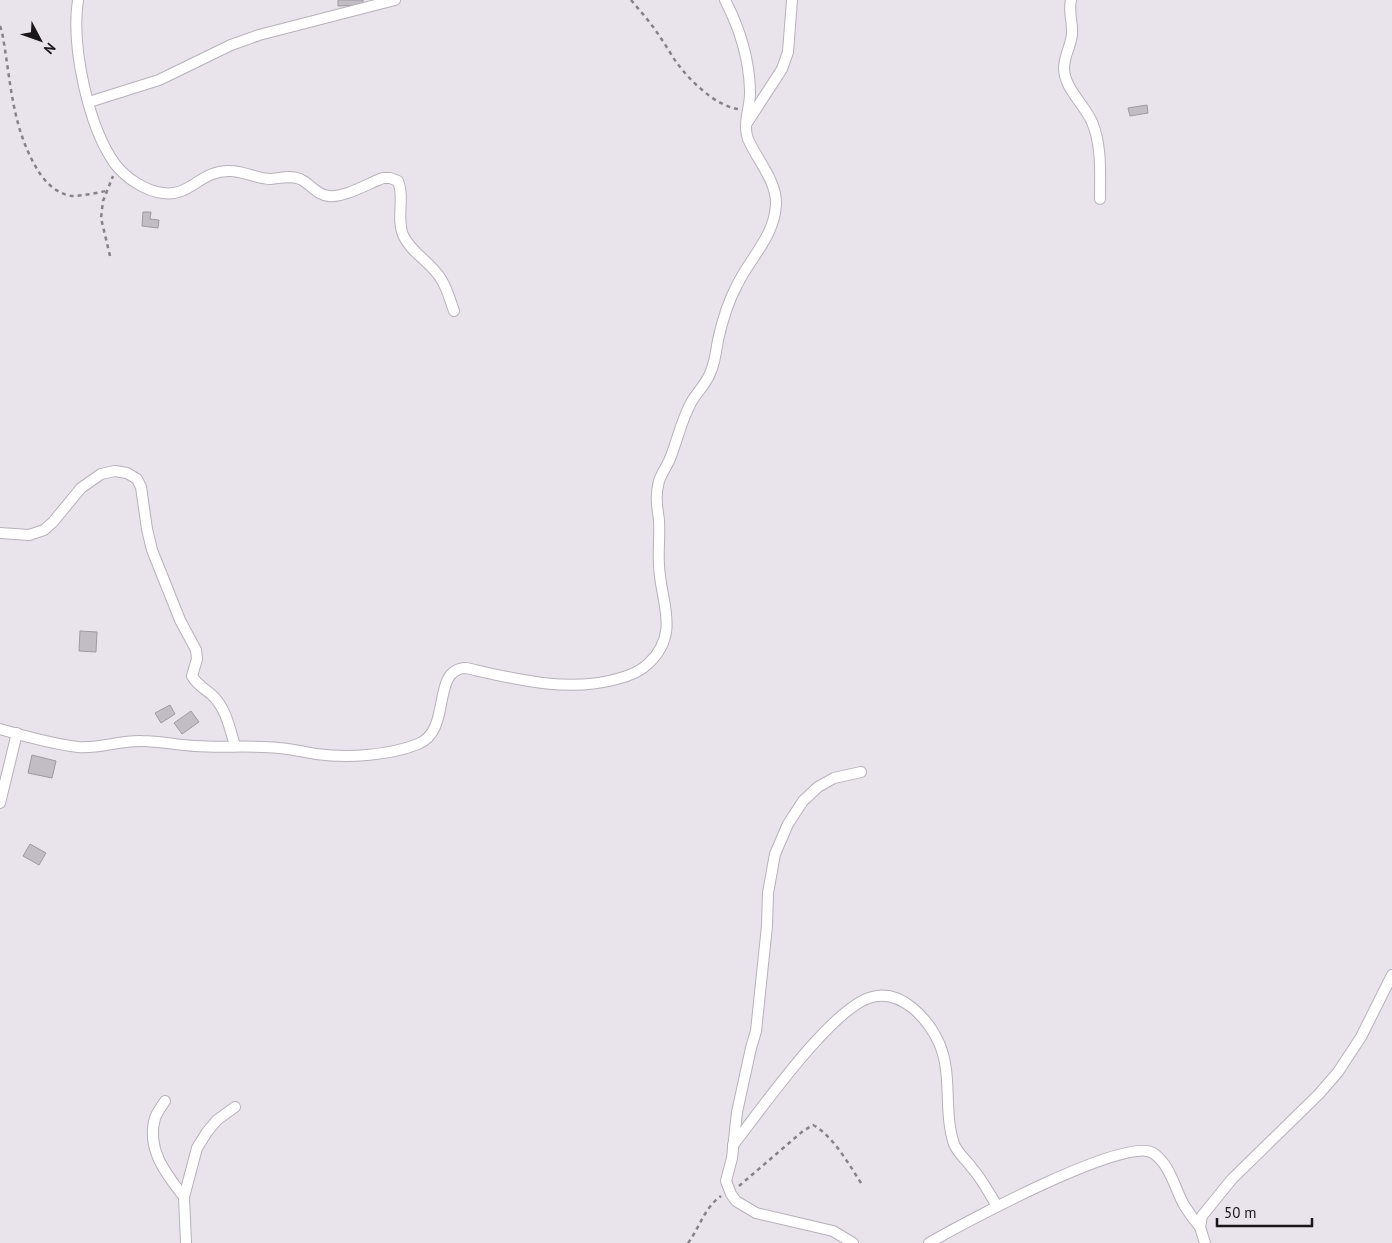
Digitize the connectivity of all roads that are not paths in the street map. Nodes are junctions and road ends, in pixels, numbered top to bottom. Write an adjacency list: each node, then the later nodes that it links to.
1 (78, 0): 6 (street)
2 (395, 0): 6 (street)
3 (725, 0): 7 (street)
4 (792, 0): 7 (street)
5 (1071, 0): 8 (street)
6 (89, 102): 9 (street)
7 (745, 126): 13 (street)
8 (1100, 198)
9 (454, 311)
10 (0, 533): 13 (street)
11 (0, 729): 12 (street)
12 (17, 734): 13 (street); 15 (street)
13 (235, 746)
14 (861, 772): 19 (street)
15 (0, 803)
16 (1392, 975): 22 (street)
17 (164, 1101): 20 (street)
18 (235, 1107): 20 (street)
19 (732, 1146): 21 (street); 24 (street)
20 (184, 1197): 23 (street)
21 (997, 1206): 22 (street); 25 (street)
22 (1200, 1227): 26 (street)
23 (186, 1243)
24 (853, 1243)
25 (929, 1243)
26 (1205, 1243)

